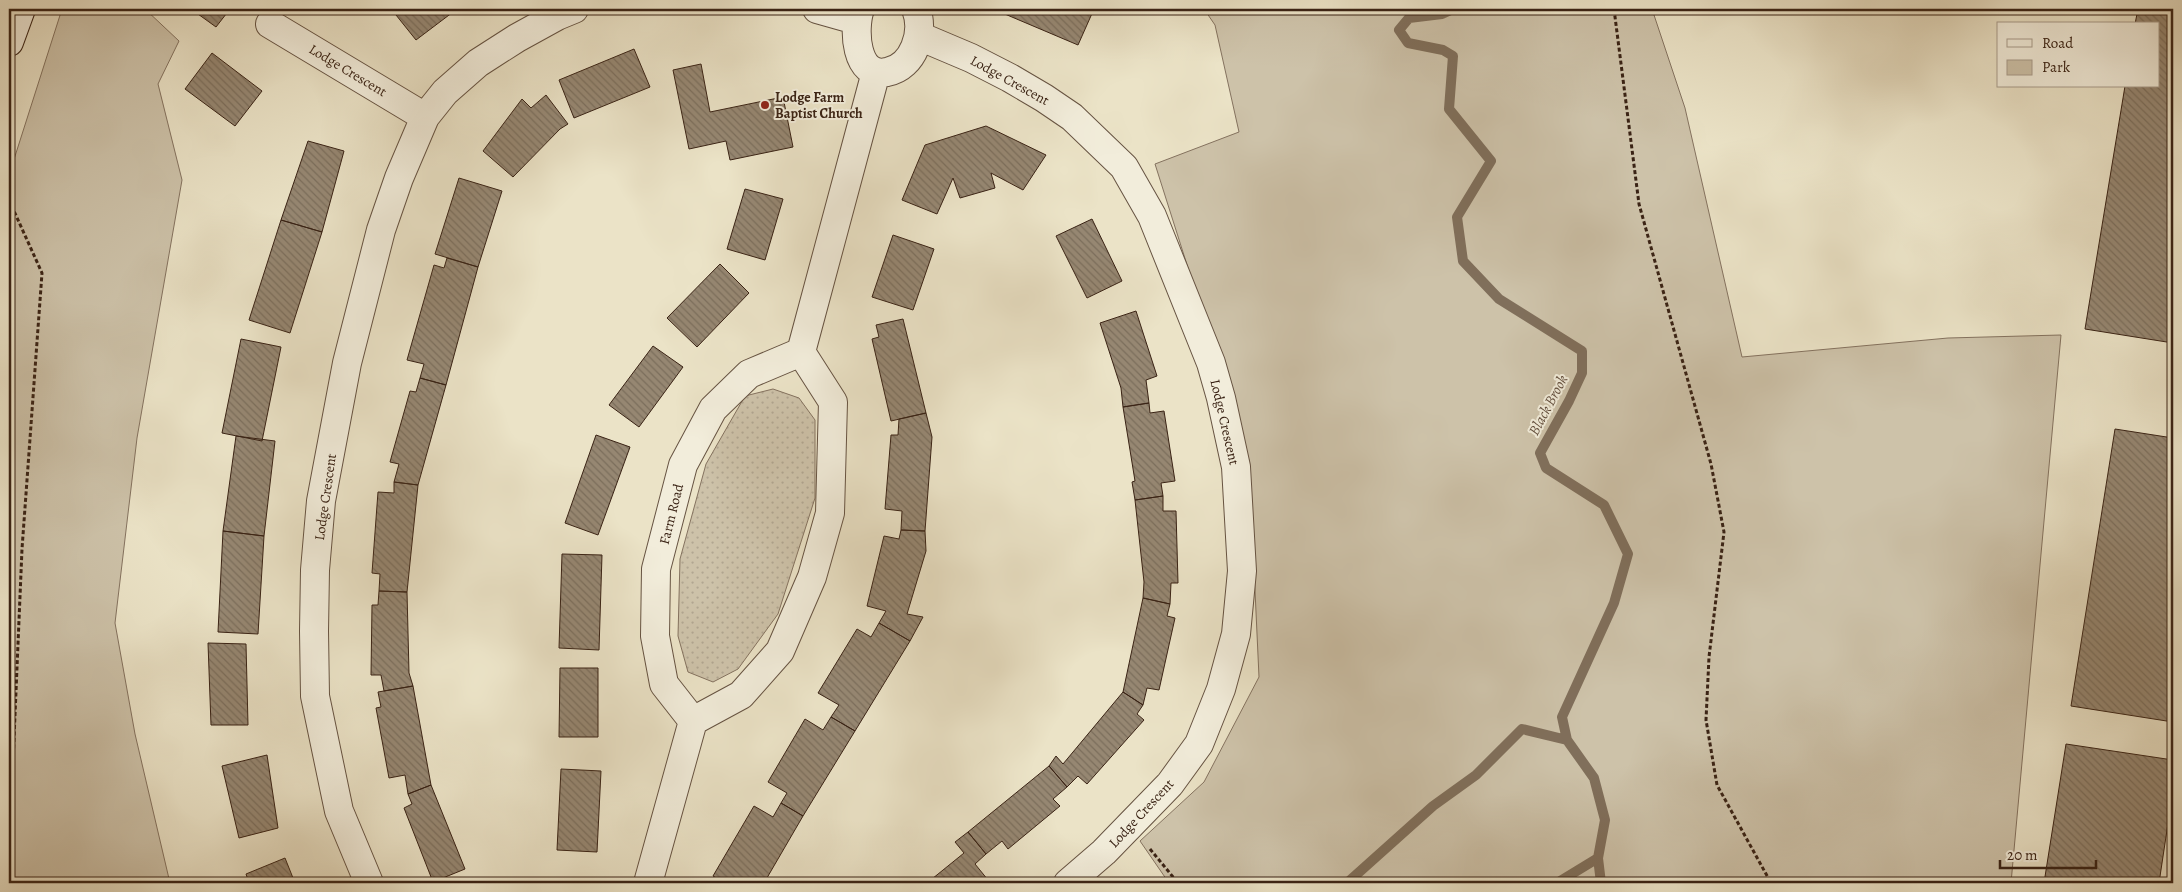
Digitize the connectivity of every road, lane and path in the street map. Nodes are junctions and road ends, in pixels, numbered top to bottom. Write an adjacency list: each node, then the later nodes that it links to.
1 (21, 9): 9 (street)
2 (574, 9): 11 (street, Lodge Crescent)
3 (817, 9): 6 (street)
4 (916, 9): 8 (street)
5 (1614, 9): 21 (path)
6 (858, 14): 10 (street)
7 (270, 24): 11 (street, Lodge Crescent)
8 (919, 36): 10 (street); 15 (street, Lodge Crescent)
9 (9, 42)
10 (876, 72): 13 (street)
11 (425, 117): 17 (street, Lodge Crescent)
12 (9, 200): 16 (path)
13 (801, 352): 14 (street); 14 (street, Farm Road)
14 (693, 722): 18 (street)
15 (1130, 826): 19 (street, Lodge Crescent); 20 (path)
16 (12, 883)
17 (369, 883)
18 (648, 883)
19 (1068, 883)
20 (1178, 883)
21 (1771, 883)

